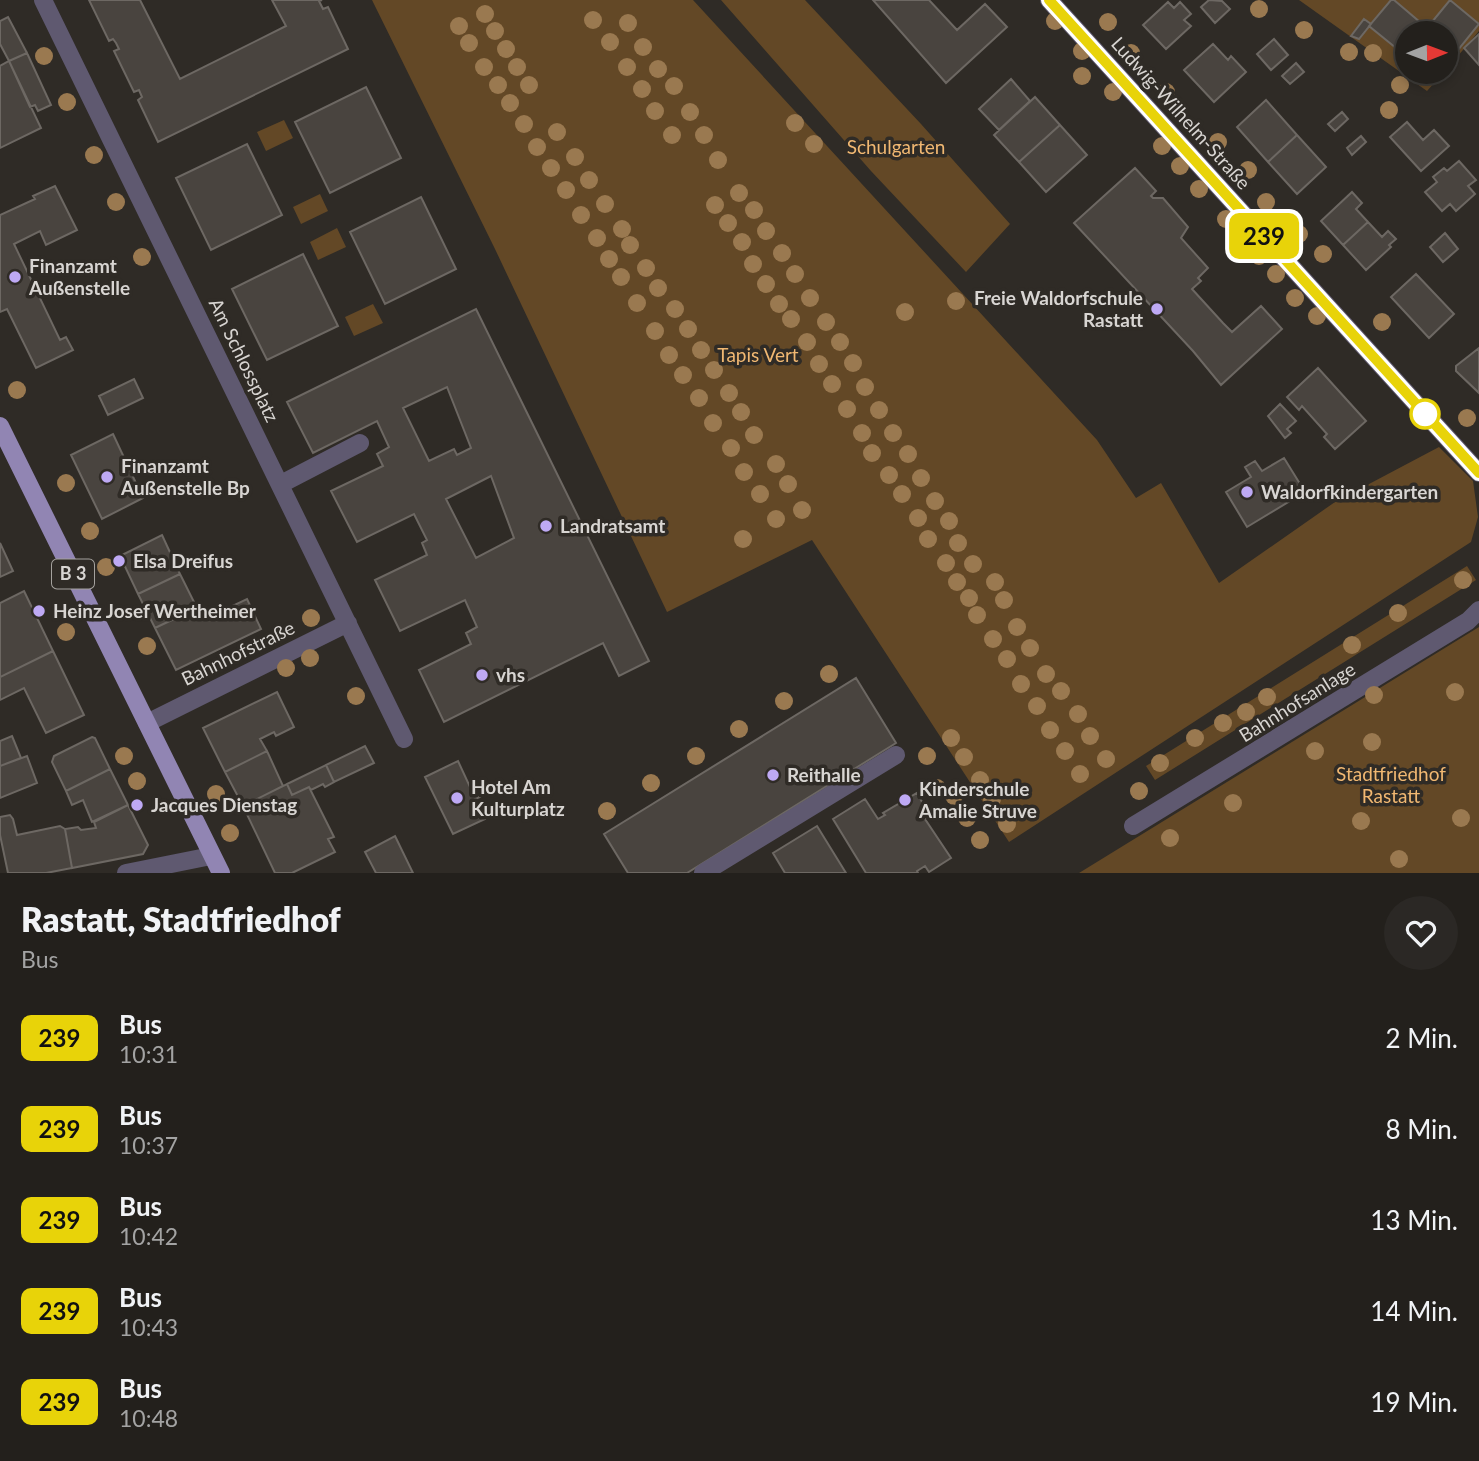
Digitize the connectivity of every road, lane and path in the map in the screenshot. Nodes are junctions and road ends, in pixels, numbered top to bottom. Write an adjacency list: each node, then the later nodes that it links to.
1 (43, 0): 6 (street, Am Schlossplatz)
2 (1049, 0): 5 (street, Ludwig-Wilhelm-Straße)
3 (0, 426): 9 (main road, B 3)
4 (360, 443): 6 (street)
5 (1479, 473)
6 (281, 484): 8 (street, Am Schlossplatz)
7 (1479, 610): 12 (street, Bahnhofsanlage)
8 (348, 623): 9 (street, Bahnhofstraße); 10 (street, Am Schlossplatz)
9 (147, 723): 13 (main road, B 3)
10 (404, 739)
11 (896, 755): 16 (street)
12 (1133, 826)
13 (211, 856): 14 (street); 15 (main road, B 3)
14 (126, 873)
15 (221, 873)
16 (703, 873)

